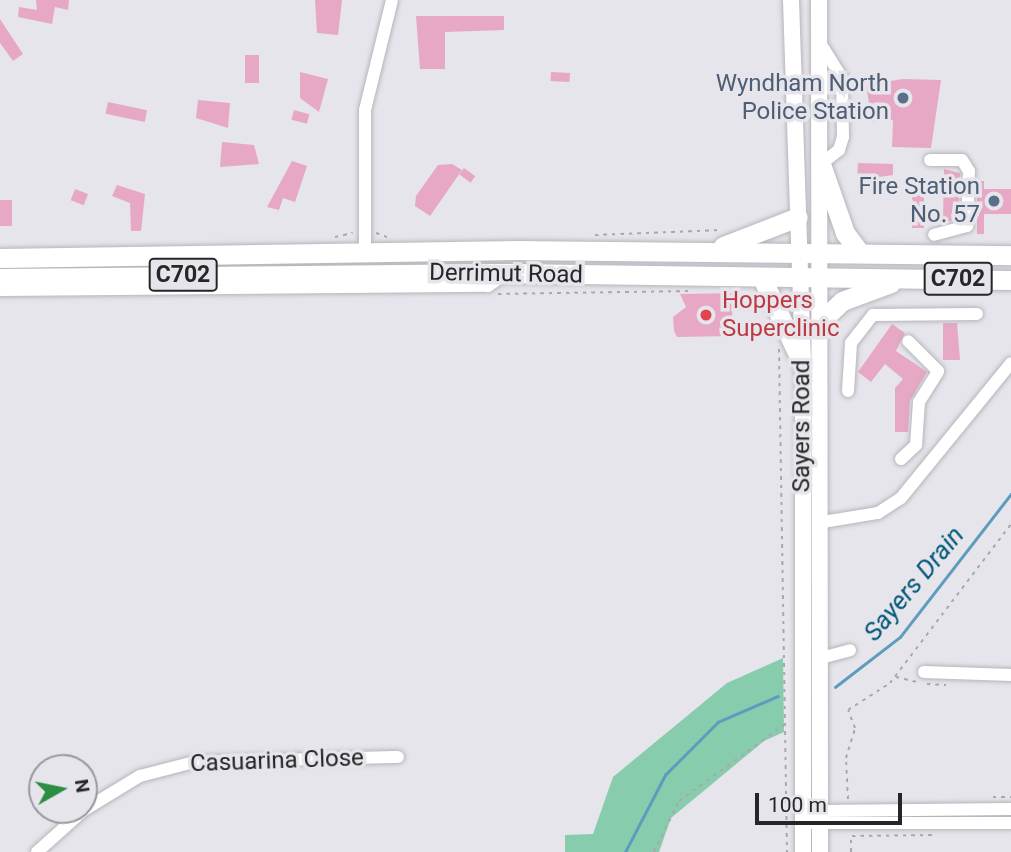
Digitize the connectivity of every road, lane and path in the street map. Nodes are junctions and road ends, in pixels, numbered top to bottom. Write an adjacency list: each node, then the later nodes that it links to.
1 (392, 0): 8 (street)
2 (791, 0): 6 (main road, Sayers Road)
3 (819, 0): 5 (main road, Sayers Road)
4 (930, 160): 7 (street)
5 (821, 164): 10 (main road, Sayers Road); 12 (highway)
6 (797, 217): 9 (highway); 11 (main road, Sayers Road)
7 (934, 235)
8 (365, 252): 9 (highway, Derrimut Road / C702); 13 (highway, Derrimut Road / C702); 16 (highway)
9 (706, 252): 11 (highway, Derrimut Road / C702)
10 (822, 252): 11 (highway, Derrimut Road / C702); 12 (highway, Derrimut Road / C702); 21 (main road, Sayers Road)
11 (799, 253): 20 (main road, Sayers Road)
12 (860, 253): 14 (highway, Derrimut Road / C702)
13 (228, 254): 15 (highway, Derrimut Road / C702); 23 (highway)
14 (1011, 255)
15 (0, 258)
16 (366, 272): 17 (highway, Derrimut Road / C702); 23 (highway, Derrimut Road / C702)
17 (507, 273): 19 (highway, Derrimut Road / C702); 23 (street)
18 (0, 278): 23 (highway, Derrimut Road / C702)
19 (762, 278): 20 (highway, Derrimut Road / C702); 31 (highway)
20 (800, 278): 21 (highway, Derrimut Road / C702); 31 (main road, Sayers Road)
21 (823, 278): 22 (highway, Derrimut Road / C702); 27 (main road, Sayers Road)
22 (906, 278): 24 (highway, Derrimut Road / C702); 27 (highway)
23 (244, 280): 25 (street)
24 (1011, 280)
25 (0, 290)
26 (977, 314): 32 (street)
27 (824, 319): 34 (main road, Sayers Road)
28 (908, 341): 33 (street)
29 (779, 344): 42 (path)
30 (1011, 362): 34 (street)
31 (803, 365): 35 (main road, Sayers Road)
32 (848, 391)
33 (901, 459)
34 (823, 522): 35 (main road); 38 (main road, Sayers Road)
35 (802, 524): 47 (main road, Sayers Road)
36 (1011, 524): 40 (path)
37 (850, 650): 38 (street)
38 (821, 658): 48 (main road, Sayers Road)
39 (1011, 675): 41 (street)
40 (895, 677): 41 (path); 46 (path)
41 (921, 677)
42 (785, 725): 54 (path); 55 (path)
43 (398, 757): 44 (street, Casuarina Close)
44 (98, 802)
45 (1011, 809): 46 (street)
46 (851, 811): 48 (street)
47 (802, 819): 48 (street); 56 (main road, Sayers Road)
48 (820, 819): 51 (street); 57 (main road, Sayers Road)
49 (1011, 823): 51 (street)
50 (68, 824): 53 (street, Casuarina Close)
51 (851, 831): 52 (path); 58 (path)
52 (944, 835)
53 (37, 852)
54 (654, 852)
55 (787, 852)
56 (803, 852)
57 (820, 852)
58 (851, 852)

